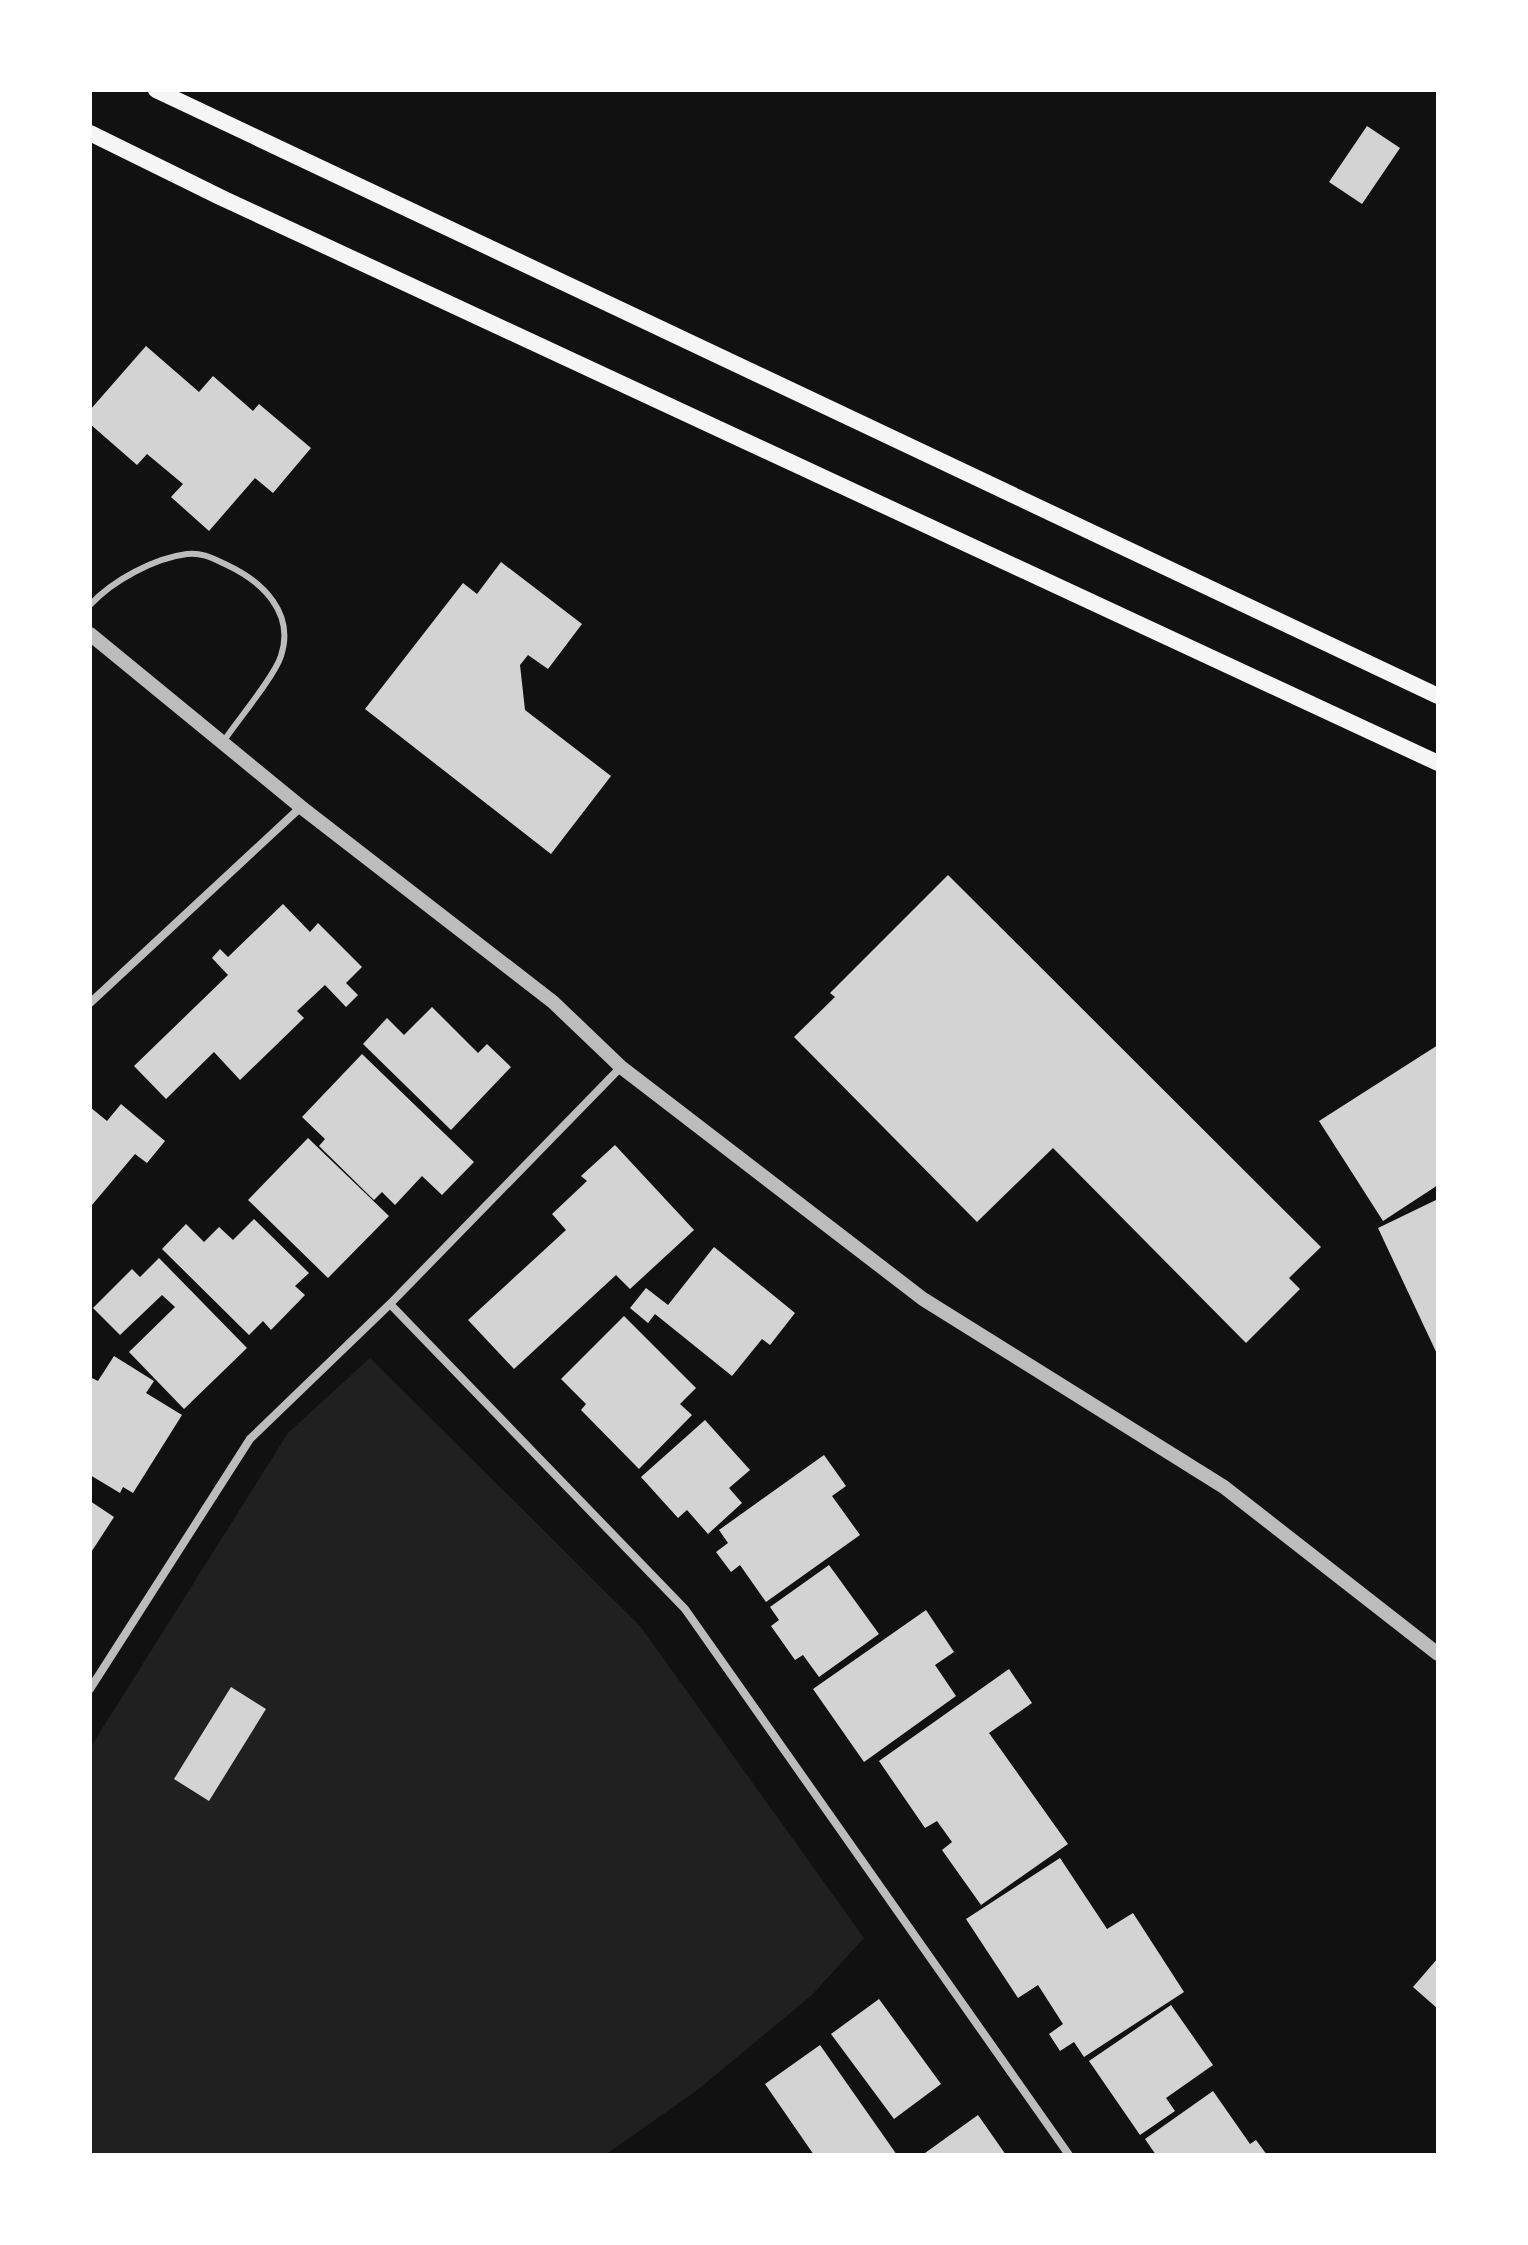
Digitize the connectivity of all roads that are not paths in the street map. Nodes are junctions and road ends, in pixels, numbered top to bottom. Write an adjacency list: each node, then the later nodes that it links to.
1 (156, 90): 5 (main road)
2 (90, 133): 7 (main road)
3 (90, 605): 6 (lane)
4 (90, 634): 6 (street)
5 (1438, 696)
6 (223, 742): 8 (street)
7 (1438, 763)
8 (301, 807): 9 (street); 10 (street)
9 (90, 1003)
10 (621, 1067): 11 (street); 12 (street)
11 (390, 1304): 13 (street); 14 (street)
12 (1438, 1654)
13 (90, 1689)
14 (1069, 2155)

